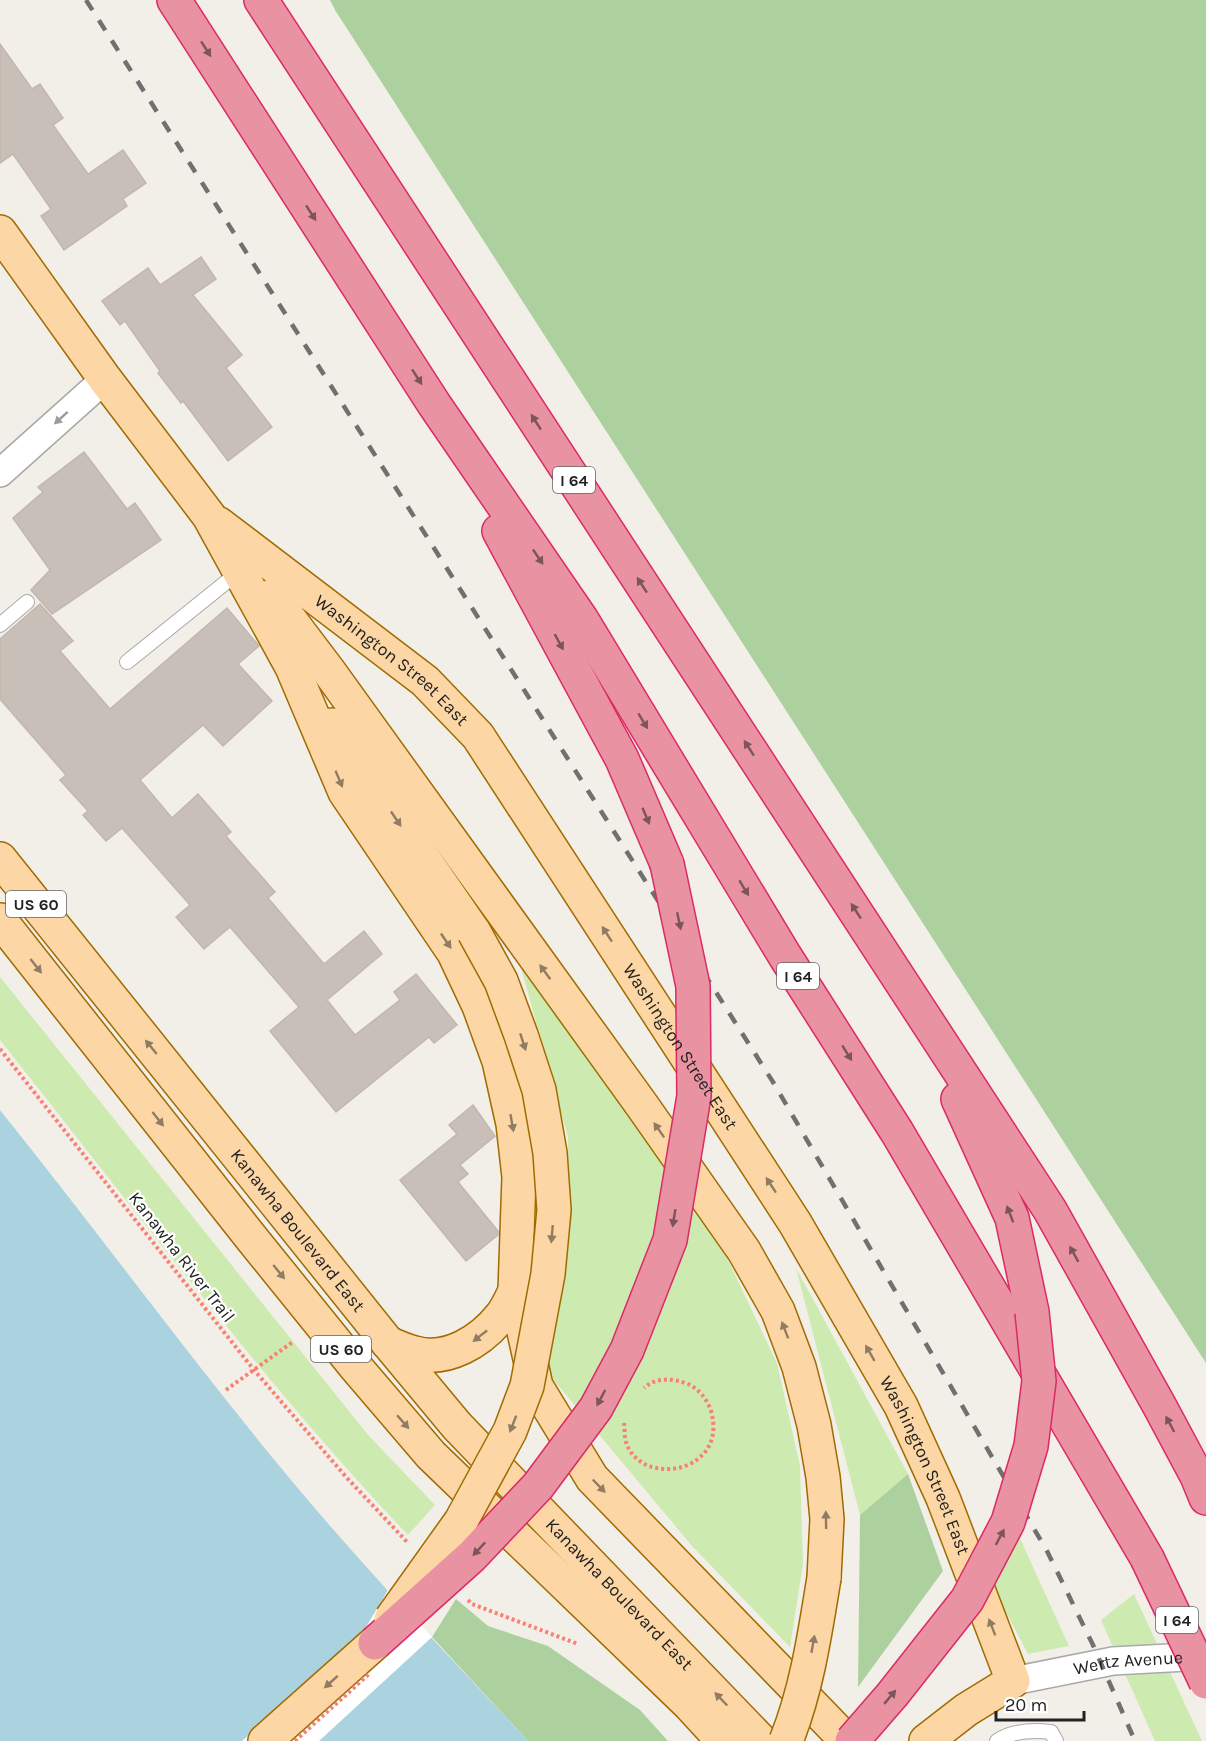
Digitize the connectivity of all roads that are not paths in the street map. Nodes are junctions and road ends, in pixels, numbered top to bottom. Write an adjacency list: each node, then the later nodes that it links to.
1 (174, 0): 5 (highway, I 64, one-way to 5)
2 (261, 0): 14 (highway, I 64, one-way to 2)
3 (0, 232): 4 (main road)
4 (105, 379): 6 (street, one-way to 6); 7 (main road)
5 (434, 404): 18 (highway, one-way to 18, bridge); 21 (highway, I 64, one-way to 21, bridge)
6 (0, 473)
7 (249, 564): 10 (lane); 11 (main road); 20 (main road, Washington Street East, one-way to 7); 25 (main road, one-way to 7, bridge)
8 (27, 602): 9 (lane)
9 (0, 625)
10 (127, 662)
11 (292, 667): 15 (main road, one-way to 15); 18 (main road, one-way to 18, bridge)
12 (0, 859): 16 (main road, Kanawha Boulevard East / US 60, one-way to 12)
13 (0, 920): 23 (main road, Kanawha Boulevard East / US 60, one-way to 23)
14 (888, 960): 17 (highway, I 64, one-way to 14); 27 (highway, one-way to 14, bridge)
15 (515, 1291): 16 (main road, one-way to 16); 26 (main road, one-way to 26)
16 (388, 1343): 24 (main road, Kanawha Boulevard East / US 60, one-way to 16)
17 (1202, 1487)
18 (375, 1642): 22 (main road, one-way to 22)
19 (1206, 1656): 20 (street, Wertz Avenue)
20 (1013, 1681): 28 (main road, Wertz Avenue)
21 (1206, 1682)
22 (265, 1741)
23 (723, 1741)
24 (761, 1741)
25 (786, 1741)
26 (847, 1741)
27 (852, 1741)
28 (926, 1741)
29 (998, 1741): 30 (lane)
30 (1056, 1741)

